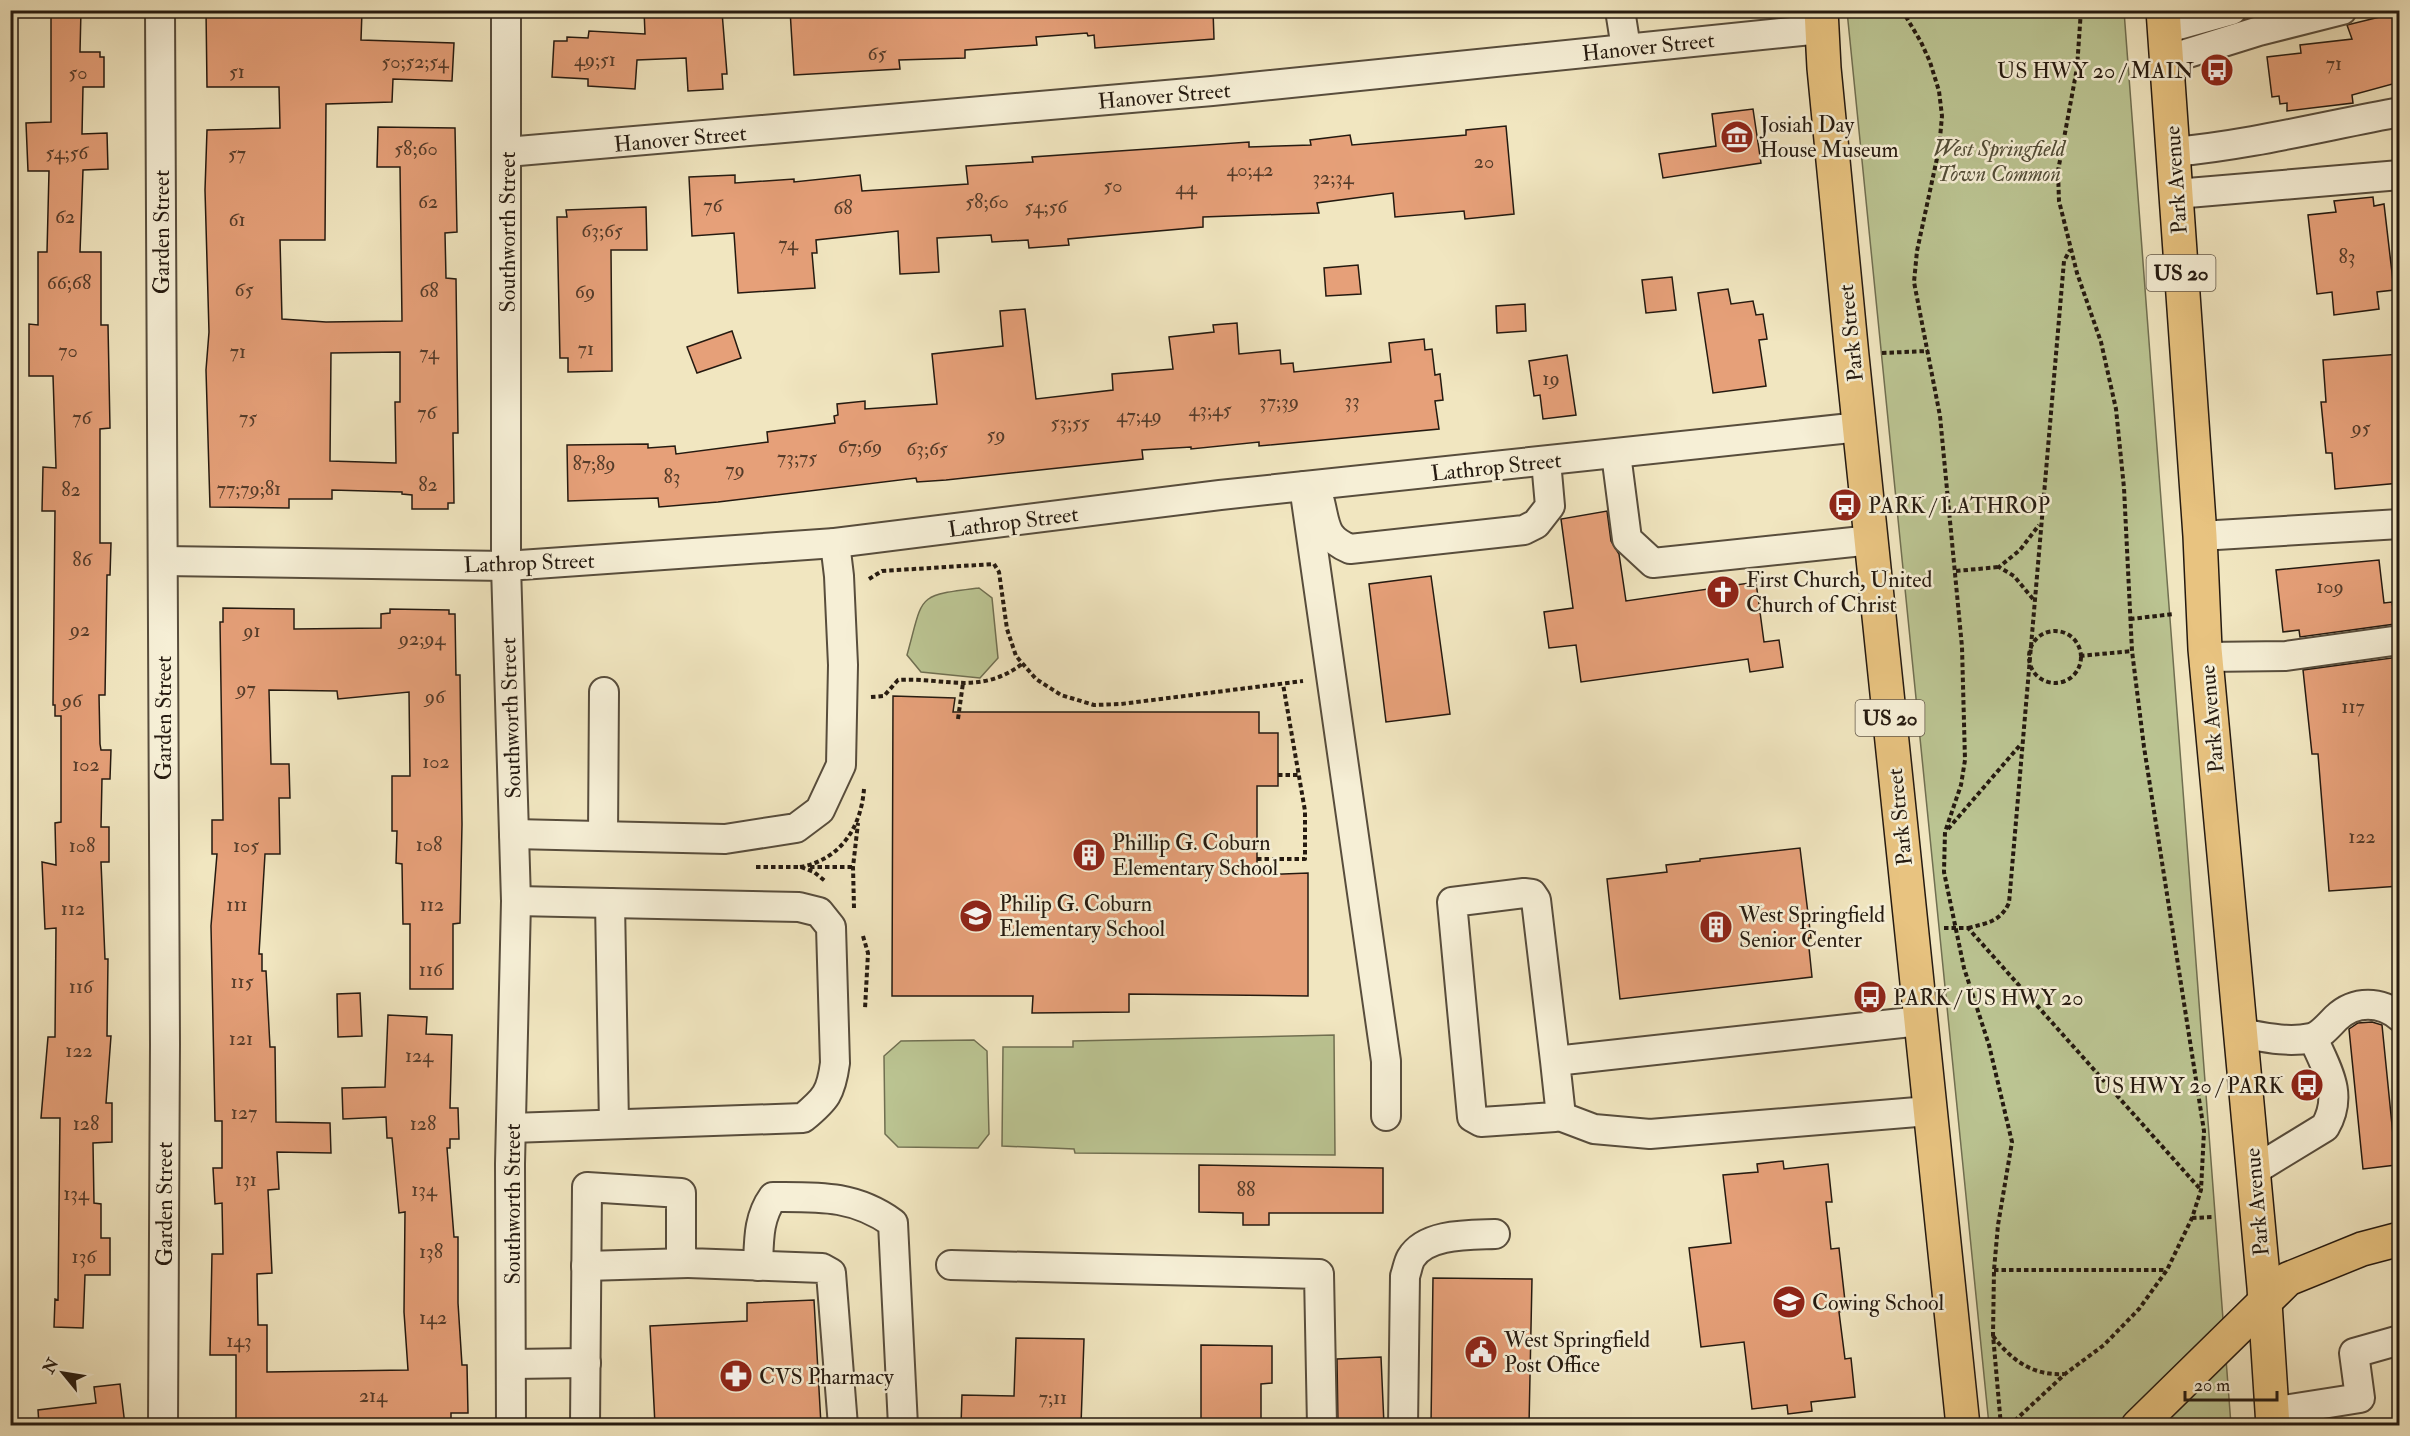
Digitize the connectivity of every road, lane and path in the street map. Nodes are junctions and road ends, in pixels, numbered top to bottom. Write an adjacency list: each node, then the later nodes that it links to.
1 (160, 10): 28 (street, Garden Street)
2 (506, 10): 12 (street, Southworth Street)
3 (1620, 10): 10 (street)
4 (1902, 10): 17 (path)
5 (2081, 10): 16 (path)
6 (2232, 10): 9 (street)
7 (2342, 10): 9 (street)
8 (1819, 17): 10 (street, Hanover Street); 19 (main road, Park Street / US 20)
9 (2164, 33): 13 (main road, Park Avenue / US 20)
10 (1626, 48): 12 (street, Hanover Street)
11 (2400, 112): 13 (street)
12 (507, 152): 29 (street, Southworth Street)
13 (2173, 152): 15 (main road, Park Avenue / US 20)
14 (2400, 175): 15 (street)
15 (2176, 194): 25 (main road, Park Avenue / US 20)
16 (2070, 249): 23 (path); 35 (path)
17 (1929, 351): 18 (path); 31 (path)
18 (1872, 354)
19 (1860, 427): 20 (street, Lathrop Street); 26 (main road, Park Street / US 20)
20 (1616, 454): 21 (street, Lathrop Street); 26 (street)
21 (1546, 460): 22 (street, Lathrop Street); 22 (street)
22 (1310, 486): 27 (street, Lathrop Street); 42 (street)
23 (2040, 524): 30 (path); 33 (path)
24 (2400, 524): 25 (street)
25 (2200, 536): 40 (main road, Park Avenue / US 20)
26 (1872, 540): 61 (main road, Park Street / US 20)
27 (835, 543): 29 (street, Lathrop Street); 55 (street)
28 (163, 561): 29 (street, Lathrop Street); 93 (street, Garden Street)
29 (506, 566): 54 (street, Southworth Street)
30 (1999, 567): 31 (path); 33 (path)
31 (1956, 571): 53 (path)
32 (864, 588): 41 (path)
33 (2033, 599): 38 (path)
34 (2174, 614): 35 (path)
35 (2130, 619): 37 (path)
36 (2400, 640): 40 (street)
37 (2132, 651): 39 (path); 75 (path)
38 (2029, 653): 39 (path); 39 (path); 48 (path)
39 (2080, 656)
40 (2206, 657): 66 (main road, Park Avenue / US 20)
41 (1022, 664): 43 (path); 44 (path)
42 (1331, 677): 44 (path); 71 (street)
43 (963, 683): 45 (path); 47 (path)
44 (1283, 684): 50 (path)
45 (870, 688)
46 (604, 692): 55 (street)
47 (958, 719)
48 (2022, 744): 53 (path); 62 (path)
49 (1278, 775): 50 (path)
50 (1299, 775): 56 (path)
51 (865, 782): 52 (path)
52 (859, 819): 57 (path); 60 (path)
53 (1945, 832): 63 (path)
54 (514, 834): 55 (street); 58 (street, Southworth Street)
55 (603, 836)
56 (1257, 859)
57 (800, 867)
58 (516, 901): 59 (street); 73 (street, Southworth Street)
59 (610, 903): 72 (street); 72 (street)
60 (854, 915)
61 (1910, 925): 63 (path); 65 (main road, Park Street / US 20)
62 (1968, 928): 63 (path); 75 (path)
63 (1957, 929): 84 (path)
64 (2400, 1017): 67 (street)
65 (1920, 1021): 68 (street); 69 (main road, Park Street / US 20)
66 (2240, 1033): 67 (street); 74 (main road, Park Avenue / US 20)
67 (2313, 1038): 74 (street)
68 (1555, 1061): 70 (street); 70 (street)
69 (1929, 1111): 70 (street); 100 (main road, Park Street / US 20)
70 (1557, 1115)
71 (1386, 1116)
72 (614, 1124): 73 (street)
73 (511, 1128): 90 (street, Southworth Street)
74 (2253, 1171): 86 (main road, Park Avenue / US 20)
75 (2201, 1190): 77 (path)
76 (2214, 1217): 77 (path)
77 (2192, 1218): 85 (path)
78 (1495, 1234): 99 (street)
79 (2400, 1239): 86 (main road)
80 (688, 1263): 82 (street); 82 (street); 83 (street)
81 (951, 1265): 98 (street)
82 (586, 1266): 89 (street)
83 (758, 1266): 96 (street); 97 (street)
84 (1994, 1270): 85 (path); 87 (path)
85 (2167, 1270): 91 (path)
86 (2265, 1301): 92 (main road, Park Avenue); 103 (main road)
87 (1993, 1335): 91 (path); 101 (path)
88 (2400, 1340): 92 (street)
89 (586, 1363): 90 (street); 95 (street)
90 (512, 1364): 94 (street, Southworth Street)
91 (2065, 1374): 102 (path)
92 (2273, 1419)
93 (163, 1425)
94 (511, 1425)
95 (585, 1425)
96 (843, 1425)
97 (903, 1425)
98 (1322, 1425)
99 (1403, 1425)
100 (1963, 1425)
101 (2001, 1425)
102 (2009, 1425)
103 (2138, 1425)

